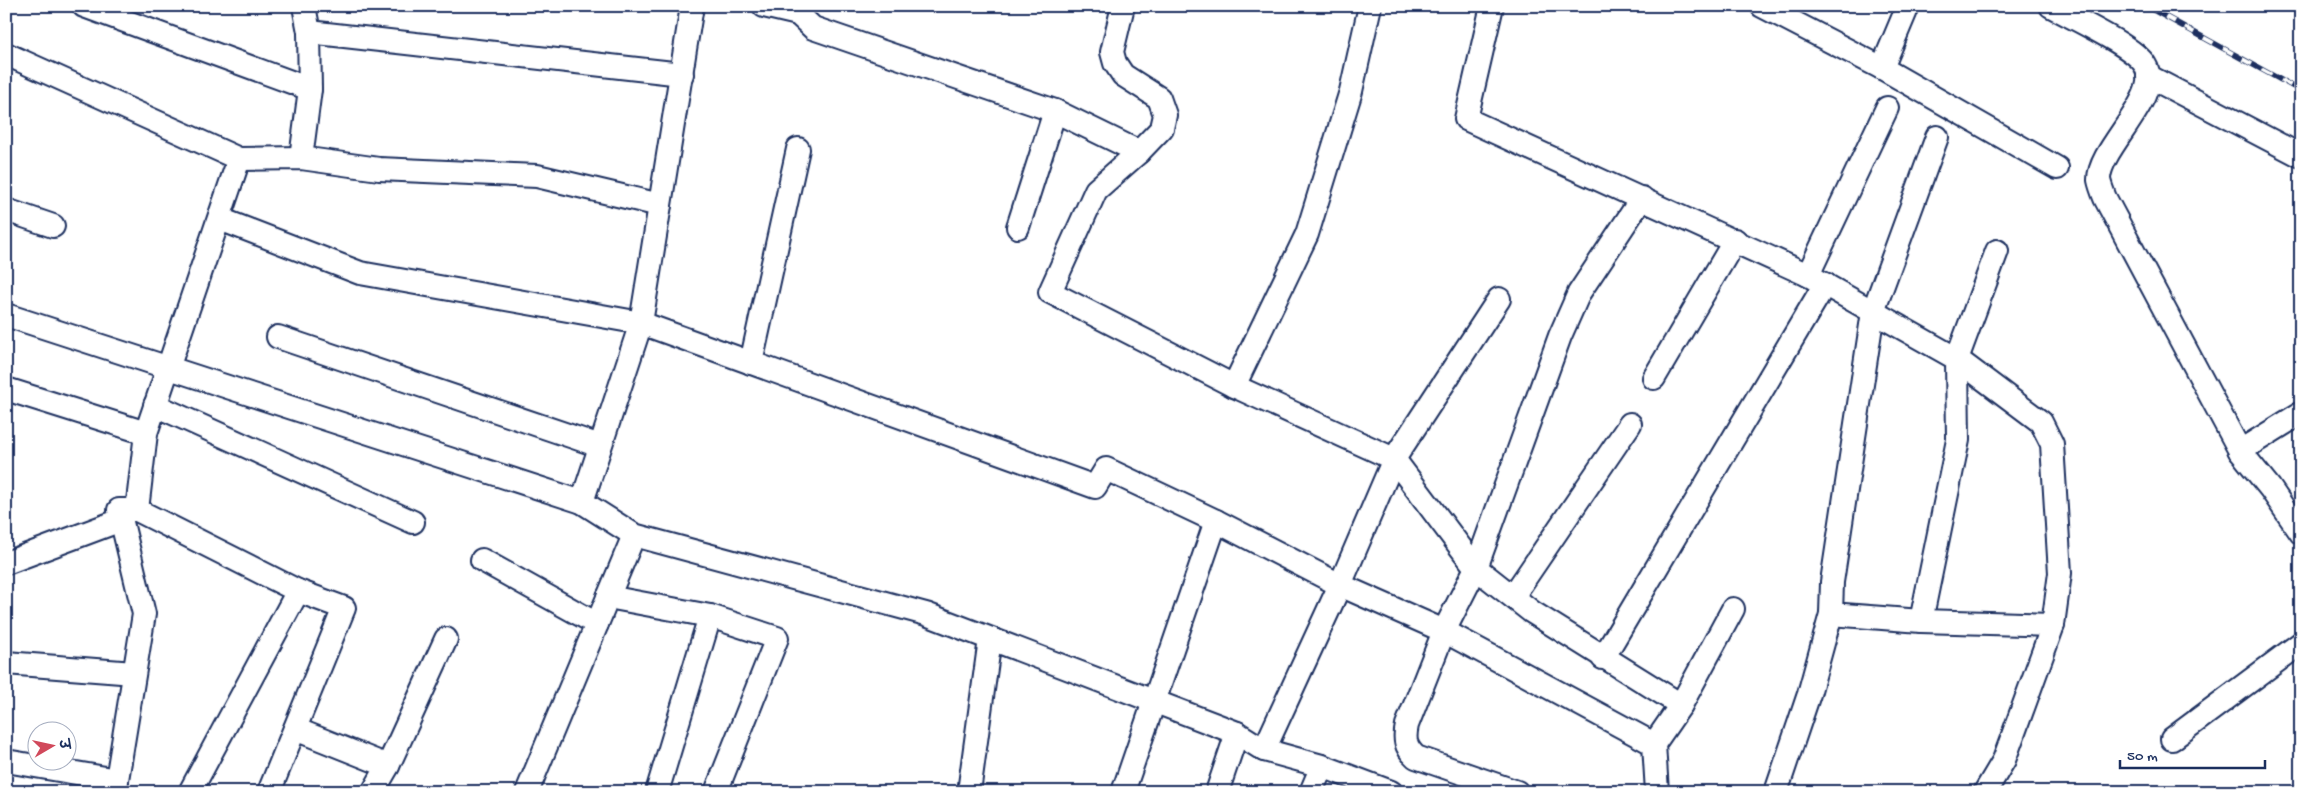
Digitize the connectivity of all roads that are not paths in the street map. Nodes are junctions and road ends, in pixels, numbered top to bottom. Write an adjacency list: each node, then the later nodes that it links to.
1 (84, 6): 16 (street)
2 (304, 6): 11 (street)
3 (692, 6): 14 (street)
4 (764, 6): 18 (street)
5 (1123, 6): 21 (street)
6 (1370, 6): 44 (street)
7 (1492, 6): 26 (street)
8 (1762, 6): 13 (street)
9 (1908, 6): 13 (street)
10 (2051, 6): 15 (street)
11 (310, 32): 14 (street); 16 (street)
12 (6, 54): 24 (street)
13 (1882, 68): 25 (street)
14 (682, 74): 27 (street)
15 (2148, 76): 22 (street); 51 (street)
16 (310, 89): 23 (street)
17 (1887, 108): 34 (street)
18 (1055, 111): 21 (street); 31 (street)
19 (1937, 137): 36 (street)
20 (798, 149): 41 (street)
21 (1140, 152): 44 (street)
22 (2301, 156)
23 (301, 158): 24 (street); 27 (street)
24 (239, 159): 29 (street)
25 (2057, 168)
26 (1642, 198): 32 (street); 61 (street)
27 (660, 205): 38 (street)
28 (6, 210): 30 (street)
29 (220, 219): 38 (street); 42 (street)
30 (53, 226)
31 (1018, 227)
32 (1734, 240): 34 (street); 43 (street)
33 (1997, 251): 40 (street)
34 (1816, 280): 36 (street); 76 (street)
35 (1499, 299): 52 (street)
36 (1873, 312): 40 (street); 67 (street)
37 (6, 315): 42 (street)
38 (641, 323): 41 (street); 50 (street)
39 (278, 337): 50 (street)
40 (1957, 359): 69 (street); 71 (street)
41 (751, 362): 55 (street)
42 (168, 367): 46 (street); 53 (street)
43 (1654, 378)
44 (1234, 386): 52 (street)
45 (6, 389): 49 (street)
46 (155, 405): 49 (street); 56 (street)
47 (2301, 413): 51 (street)
48 (1630, 424): 64 (street)
49 (146, 433): 54 (street)
50 (600, 446): 53 (street)
51 (2240, 451): 57 (street)
52 (1394, 459): 61 (street); 62 (street)
53 (582, 502): 58 (street)
54 (129, 515): 60 (street); 63 (street); 78 (street)
55 (1216, 521): 62 (street); 79 (street)
56 (413, 522)
57 (2301, 533)
58 (634, 535): 65 (street); 74 (street)
59 (482, 560): 70 (street)
60 (6, 563)
61 (1476, 568): 64 (street); 72 (street)
62 (1340, 585): 72 (street); 85 (street)
63 (298, 591): 81 (street); 91 (street)
64 (1514, 596): 76 (street)
65 (608, 597): 68 (street); 70 (street)
66 (1733, 609): 80 (street)
67 (1831, 614): 69 (street); 103 (street)
68 (710, 616): 95 (street); 96 (street)
69 (1921, 622): 71 (street)
70 (597, 624): 94 (street)
71 (2054, 624): 104 (street)
72 (1444, 631): 84 (street); 101 (street)
73 (446, 639): 87 (street)
74 (990, 639): 79 (street); 97 (street)
75 (2301, 643): 83 (street)
76 (1604, 658): 80 (street)
77 (6, 663): 78 (street)
78 (134, 673): 89 (street)
79 (1153, 701): 82 (street); 98 (street)
80 (1681, 706): 84 (street)
81 (295, 728): 87 (street); 92 (street)
82 (1237, 733): 85 (street); 99 (street)
83 (2172, 739)
84 (1654, 744): 102 (street)
85 (1264, 750): 88 (street)
86 (6, 761): 89 (street)
87 (388, 766): 93 (street)
88 (1322, 766): 90 (street); 100 (street)
89 (116, 786)
90 (1387, 791)
91 (190, 792)
92 (269, 792)
93 (373, 792)
94 (527, 792)
95 (657, 792)
96 (716, 792)
97 (969, 792)
98 (1124, 792)
99 (1216, 792)
100 (1311, 792)
101 (1517, 792)
102 (1657, 792)
103 (1776, 792)
104 (1985, 792)

